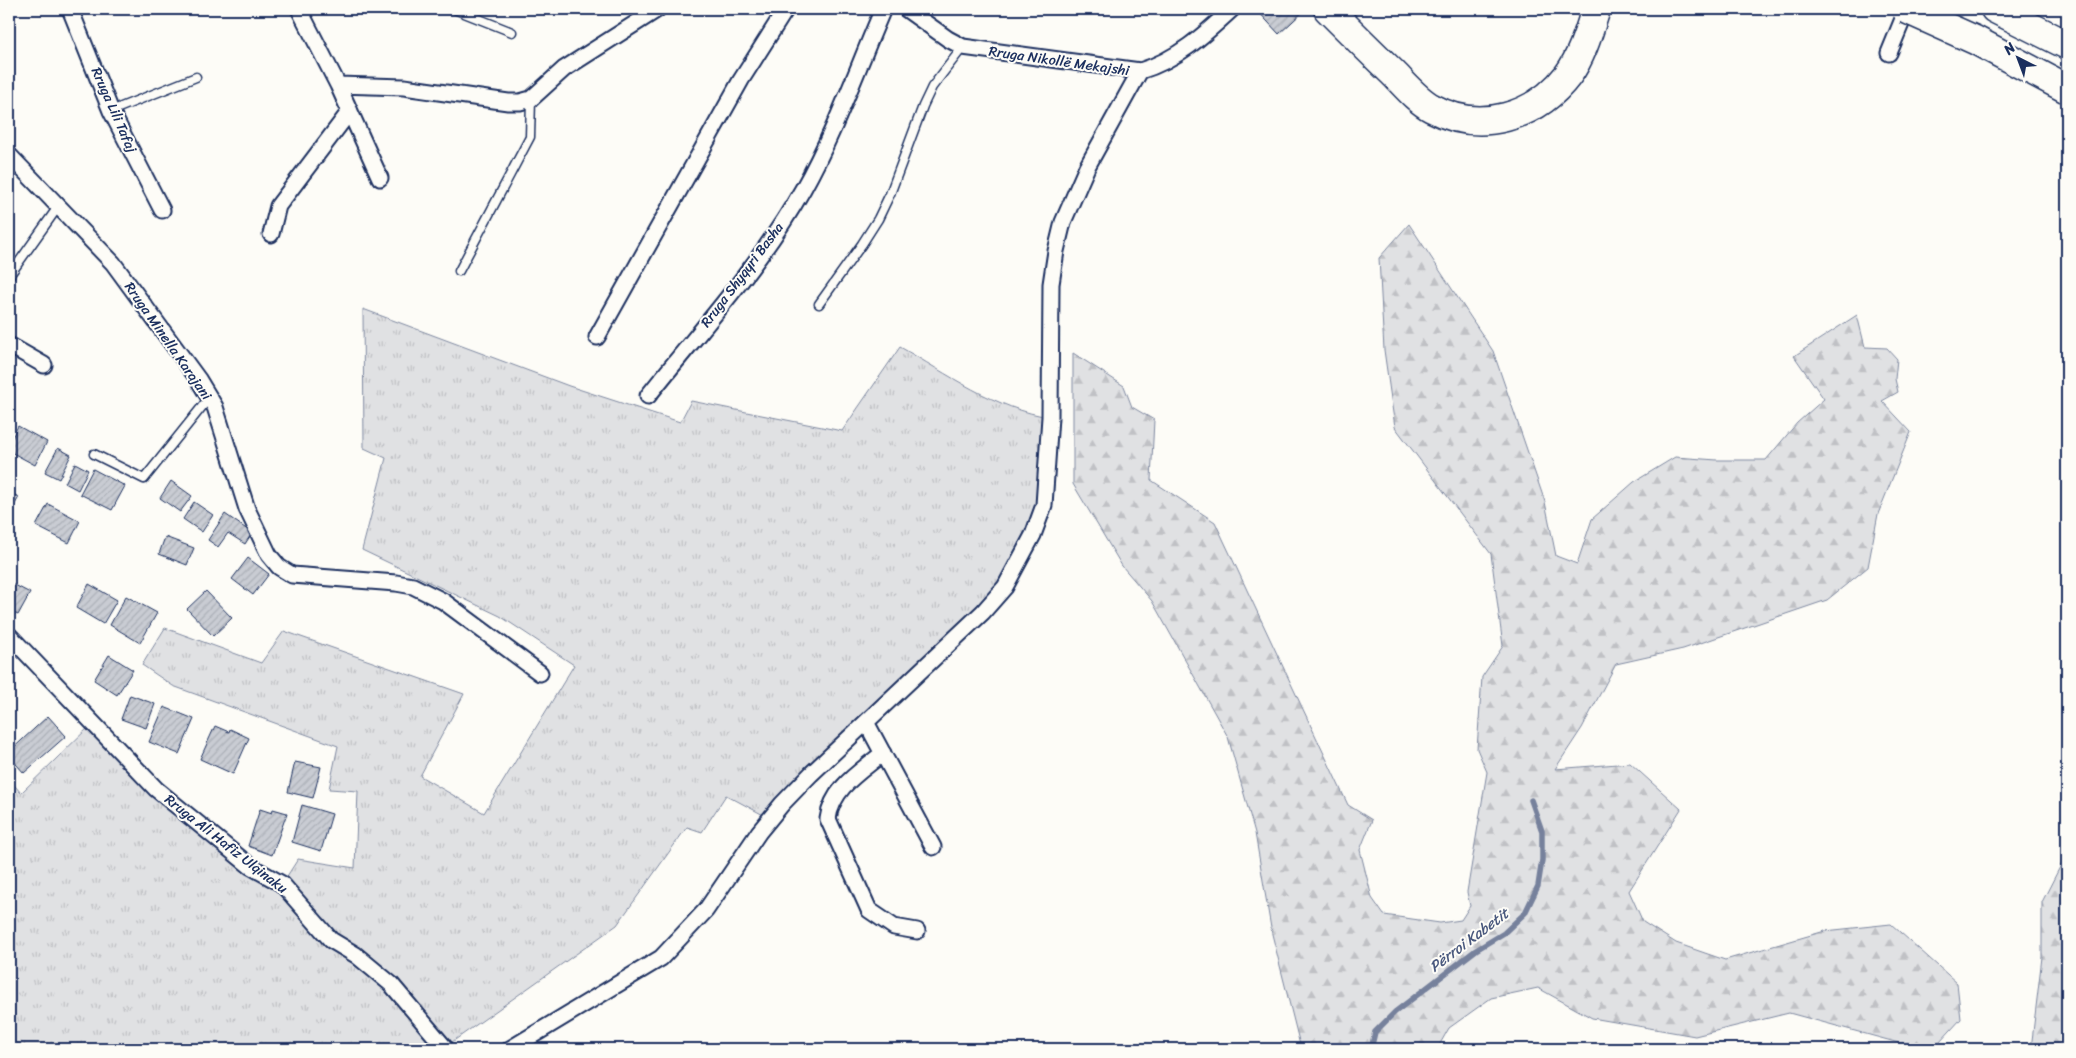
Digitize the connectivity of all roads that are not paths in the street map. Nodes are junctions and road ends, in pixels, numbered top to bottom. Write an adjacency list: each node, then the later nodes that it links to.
1 (70, 9): 22 (street, Rruga Lili Tafaj)
2 (299, 9): 19 (street)
3 (454, 9): 13 (lane)
4 (658, 9): 21 (street)
5 (786, 9): 32 (street)
6 (883, 9): 35 (street, Rruga Shyqyri Basha)
7 (906, 9): 15 (street, Rruga Nikollë Mekajshi)
8 (1232, 9): 17 (street, Rruga Nikollë Mekajshi)
9 (1328, 9): 10 (highway)
10 (1596, 9)
11 (1906, 9): 16 (street); 20 (highway, bridge)
12 (1996, 9): 14 (highway)
13 (512, 32)
14 (2067, 45)
15 (963, 47): 17 (street, Rruga Nikollë Mekajshi); 31 (lane)
16 (1889, 53)
17 (1140, 71): 40 (street)
18 (196, 77): 22 (lane)
19 (338, 85): 21 (street); 23 (street)
20 (2067, 89)
21 (531, 99): 29 (lane)
22 (111, 111): 27 (street, Rruga Lili Tafaj)
23 (350, 111): 25 (street); 28 (street)
24 (9, 155): 26 (street, Rruga Minella Karajani)
25 (380, 178)
26 (58, 207): 30 (lane); 36 (street, Rruga Minella Karajani)
27 (162, 210)
28 (272, 234)
29 (459, 270)
30 (9, 276)
31 (819, 304)
32 (597, 337)
33 (9, 345): 34 (street)
34 (44, 365)
35 (648, 396)
36 (209, 398): 37 (lane); 39 (street, Rruga Minella Karajani)
37 (94, 454)
38 (9, 635): 44 (street, Rruga Ali Hafiz Ulqinaku)
39 (540, 672)
40 (866, 722): 41 (street); 45 (street)
41 (883, 753): 42 (street); 43 (street)
42 (933, 847)
43 (917, 931)
44 (446, 1049)
45 (510, 1049)

